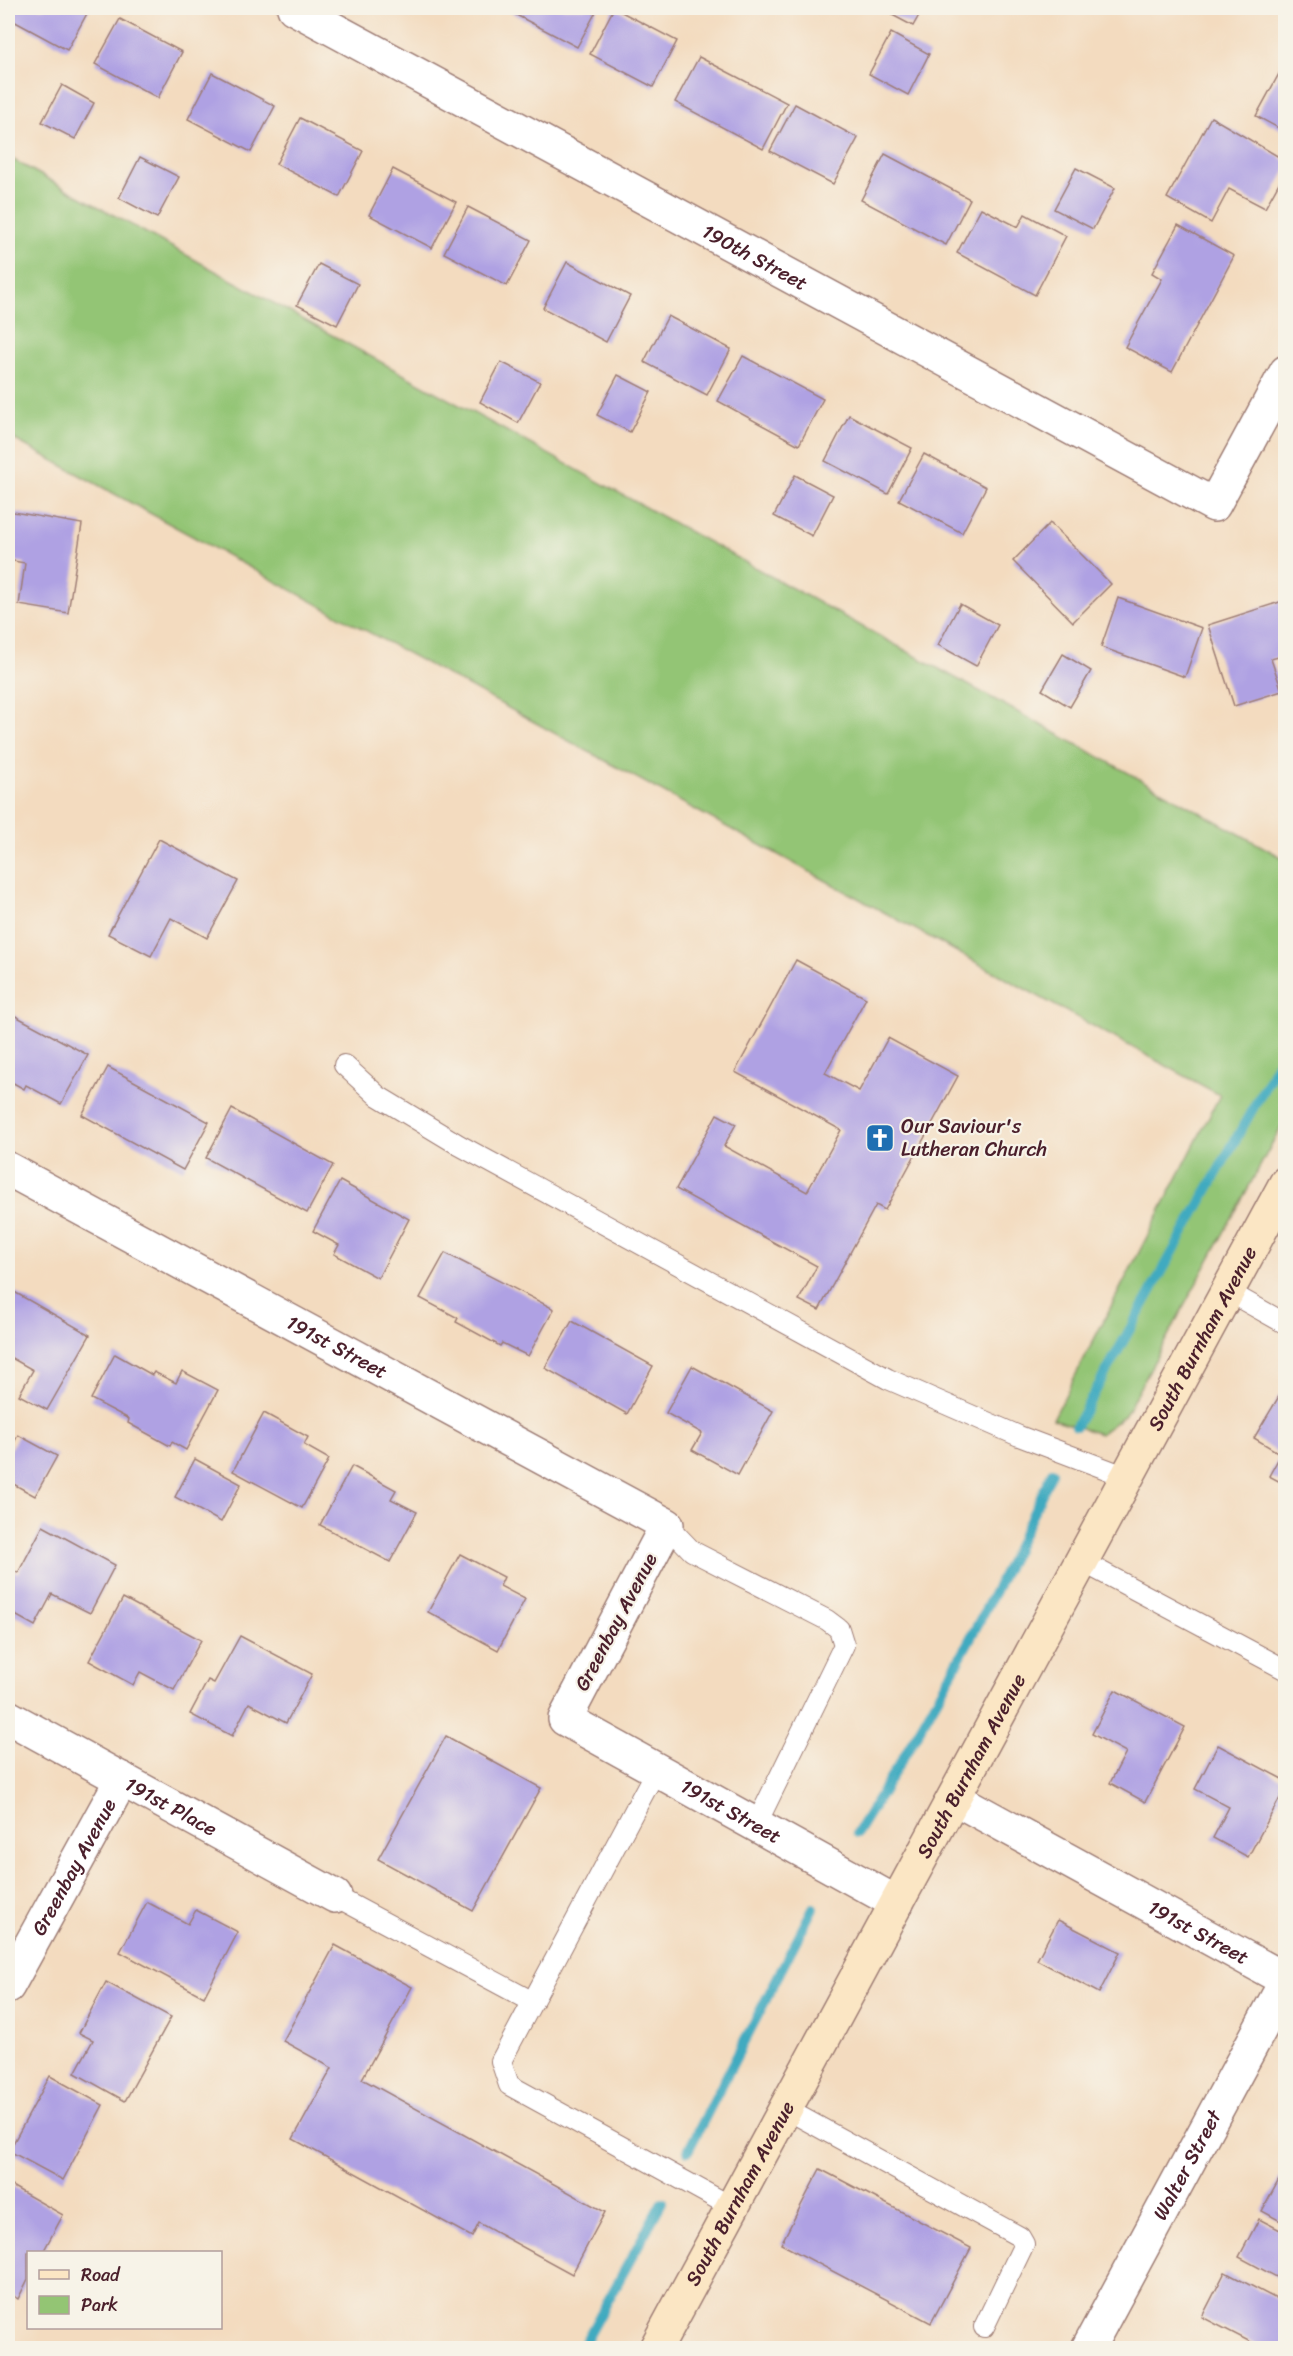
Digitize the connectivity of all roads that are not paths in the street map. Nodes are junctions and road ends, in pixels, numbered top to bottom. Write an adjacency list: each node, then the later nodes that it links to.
1 (294, 8): 2 (street, 190th Street)
2 (1286, 372)
3 (344, 1065): 8 (lane)
4 (8, 1169): 9 (street, 191st Street)
5 (1286, 1183): 6 (main road, South Burnham Avenue)
6 (1227, 1291): 7 (lane); 8 (main road, South Burnham Avenue)
7 (1286, 1324)
8 (1126, 1477): 10 (main road, South Burnham Avenue)
9 (667, 1525): 13 (street, Greenbay Avenue); 17 (lane)
10 (1081, 1561): 11 (lane); 16 (main road, South Burnham Avenue)
11 (1286, 1670)
12 (8, 1717): 15 (street, 191st Place)
13 (566, 1719): 14 (street, 191st Street)
14 (656, 1770): 17 (street, 191st Street); 22 (lane)
15 (122, 1779): 18 (street, 191st Place); 21 (street, Greenbay Avenue)
16 (954, 1798): 19 (main road, South Burnham Avenue); 20 (street, 191st Street)
17 (756, 1825): 19 (street, 191st Street)
18 (335, 1896): 22 (lane)
19 (897, 1903): 23 (main road, South Burnham Avenue)
20 (1286, 1980): 27 (street, Walter Street)
21 (8, 1986)
22 (533, 2002): 24 (lane)
23 (786, 2109): 24 (main road, South Burnham Avenue); 25 (lane)
24 (732, 2207): 26 (main road, South Burnham Avenue)
25 (984, 2327)
26 (656, 2349)
27 (1088, 2349)

